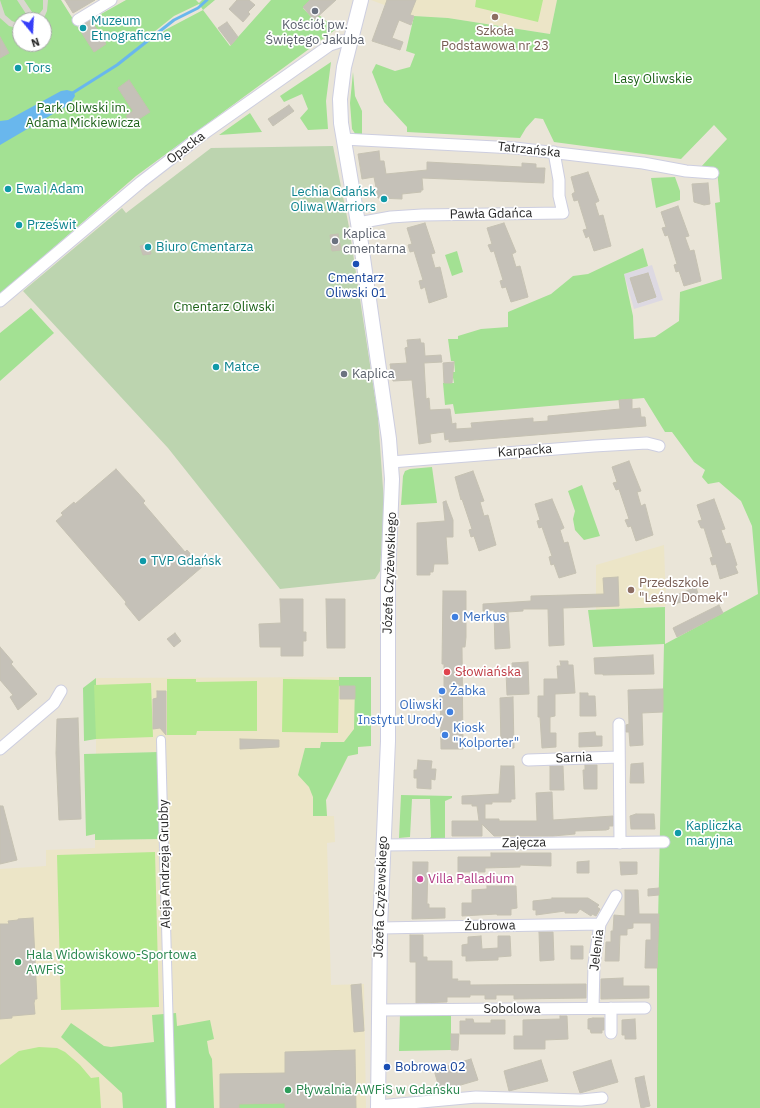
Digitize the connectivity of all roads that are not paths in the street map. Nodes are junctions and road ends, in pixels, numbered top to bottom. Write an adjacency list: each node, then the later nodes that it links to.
1 (111, 0): 3 (street)
2 (361, 0): 4 (street)
3 (78, 20)
4 (350, 42): 5 (street, Józefa Czyżewskiego); 9 (street, Opacka)
5 (343, 139): 6 (street, Tatrzańska); 8 (street, Józefa Czyżewskiego)
6 (554, 152): 7 (street, Tatrzańska); 8 (street, Pawła Gdańca)
7 (713, 173)
8 (358, 223): 11 (street, Józefa Czyżewskiego)
9 (0, 301)
10 (659, 446): 11 (street, Karpacka)
11 (391, 462): 20 (street, Józefa Czyżewskiego)
12 (61, 691): 15 (street)
13 (619, 724): 16 (street)
14 (161, 740): 31 (street, Aleja Andrzeja Grubby)
15 (0, 749)
16 (619, 757): 17 (street, Sarnia); 19 (street)
17 (528, 760)
18 (664, 842): 19 (street, Zajęcza)
19 (620, 843): 20 (street, Zajęcza)
20 (383, 844): 23 (street, Józefa Czyżewskiego)
21 (616, 896): 22 (street, Jelenia)
22 (600, 924): 23 (street, Żubrowa); 24 (street, Jelenia)
23 (380, 928): 27 (street, Józefa Czyżewskiego)
24 (593, 1008): 25 (street, Sobolowa); 27 (street, Sobolowa)
25 (611, 1008): 26 (street, Sobolowa); 28 (street)
26 (645, 1008)
27 (379, 1010): 30 (street, Józefa Czyżewskiego)
28 (611, 1033)
29 (602, 1098): 30 (street)
30 (378, 1107)
31 (172, 1108)

